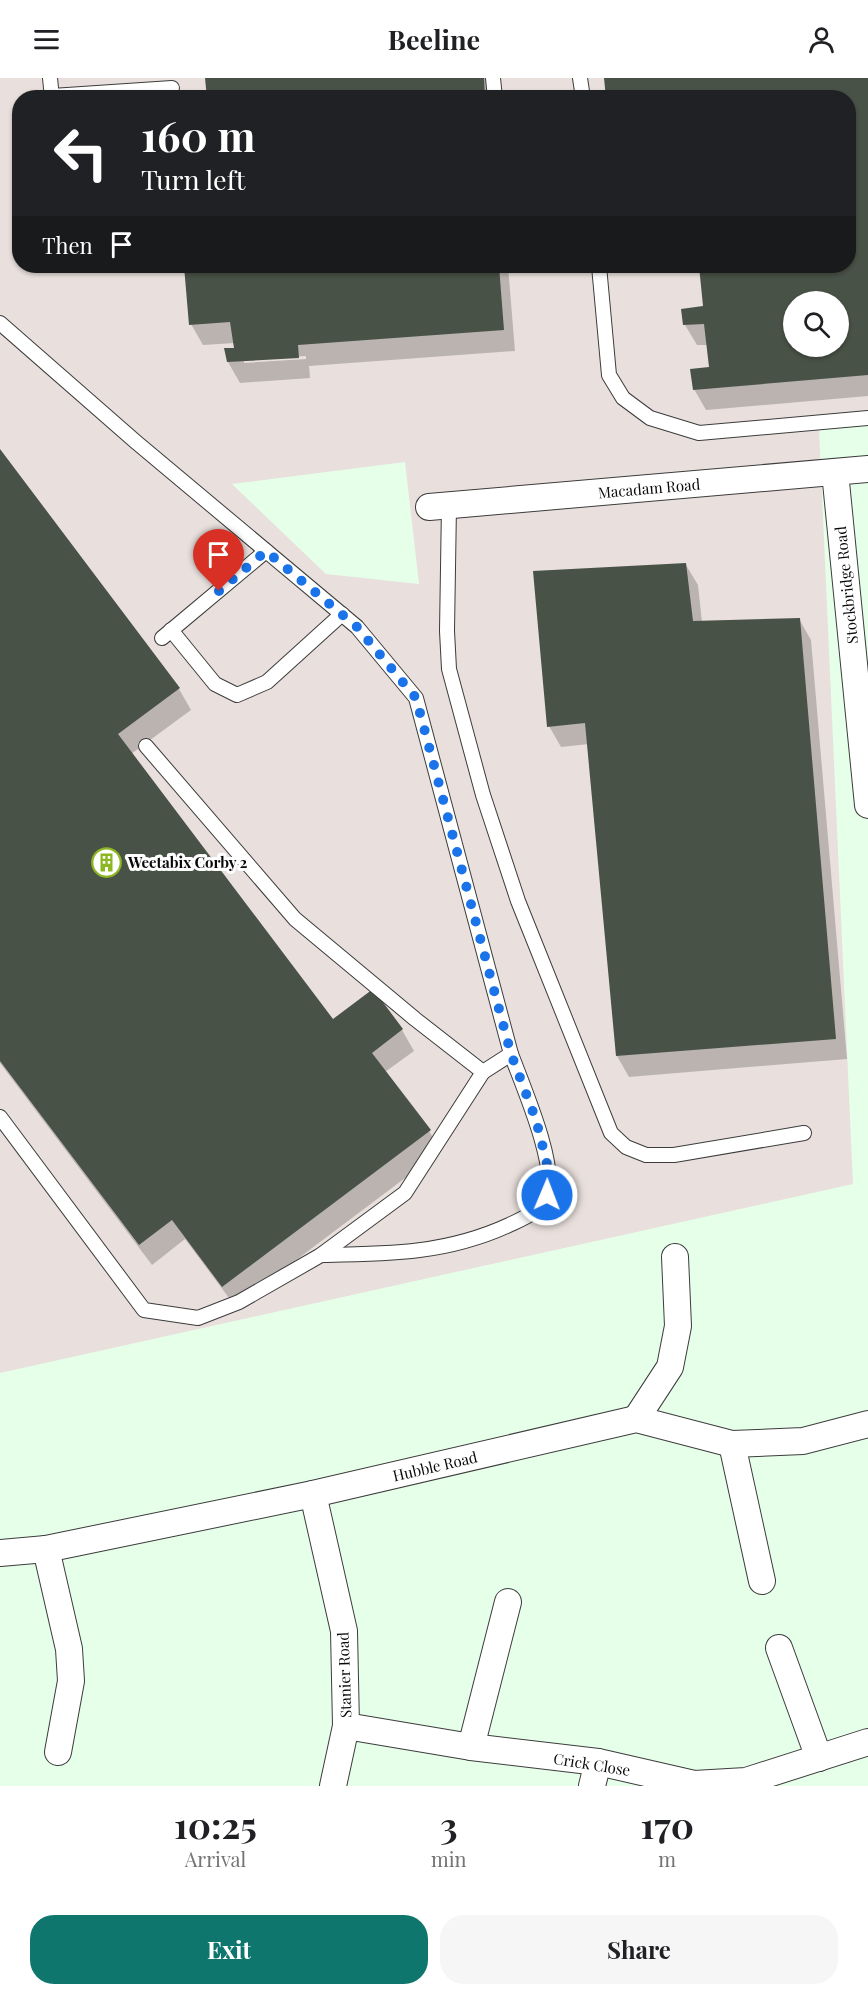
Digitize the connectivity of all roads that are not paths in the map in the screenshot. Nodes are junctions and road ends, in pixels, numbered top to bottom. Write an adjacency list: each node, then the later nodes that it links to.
1 (172, 88): 2 (lane)
2 (145, 90)
3 (600, 273): 5 (lane)
4 (0, 323): 9 (lane)
5 (868, 418)
6 (868, 469): 7 (street, Macadam Road)
7 (835, 472): 8 (street, Macadam Road); 12 (street, Stockbridge Road)
8 (439, 506): 16 (lane)
9 (266, 551): 10 (lane); 10 (lane)
10 (342, 614): 13 (lane)
11 (146, 746): 14 (lane)
12 (868, 805)
13 (511, 1054): 14 (lane); 17 (lane)
14 (483, 1072): 17 (lane)
15 (0, 1117): 17 (lane)
16 (804, 1133)
17 (321, 1255)
18 (675, 1257): 19 (street)
19 (636, 1419): 21 (street, Hubble Road); 22 (street, Hubble Road)
20 (868, 1424): 21 (street, Hubble Road)
21 (732, 1444): 25 (street)
22 (313, 1494): 23 (street, Hubble Road); 28 (street, Stanier Road)
23 (46, 1549): 24 (street, Hubble Road); 31 (street)
24 (0, 1553)
25 (762, 1581)
26 (508, 1602): 30 (street)
27 (779, 1648): 32 (street)
28 (346, 1726): 30 (street, Crick Close); 34 (street, Stanier Road)
29 (868, 1742): 32 (street, Crick Close)
30 (471, 1747): 33 (street, Crick Close)
31 (58, 1752)
32 (819, 1758): 33 (street, Crick Close)
33 (595, 1774)
34 (333, 1786)

